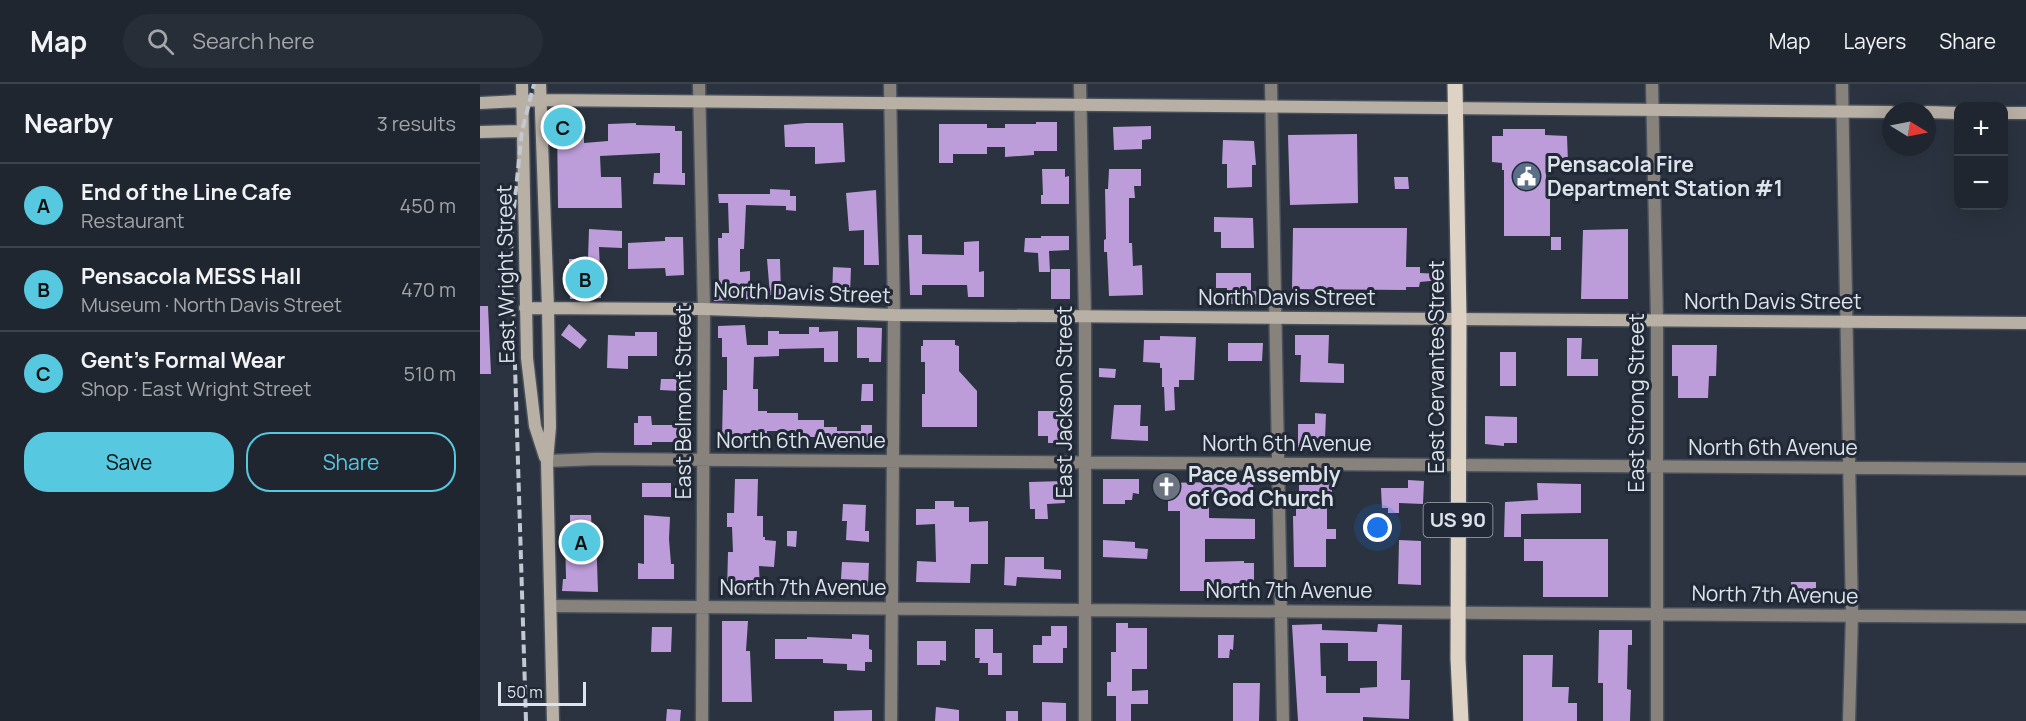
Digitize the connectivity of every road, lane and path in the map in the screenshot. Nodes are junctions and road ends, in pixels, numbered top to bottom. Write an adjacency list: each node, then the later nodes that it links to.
1 (522, 84): 11 (main road, East Wright Street)
2 (540, 84): 10 (main road, East Wright Street)
3 (699, 84): 13 (street, East Belmont Street)
4 (890, 84): 14 (street)
5 (1080, 84): 15 (street, East Jackson Street)
6 (1271, 84): 16 (street)
7 (1455, 84): 17 (main road, East Cervantes Street / US 90)
8 (1653, 84): 18 (street, East Strong Street)
9 (1842, 84): 19 (street)
10 (541, 100): 11 (main road); 13 (main road); 25 (main road); 28 (main road, East Wright Street)
11 (522, 101): 12 (main road); 25 (main road, East Wright Street)
12 (480, 102)
13 (699, 103): 14 (main road); 29 (street, East Belmont Street)
14 (891, 104): 15 (main road); 30 (street)
15 (1080, 106): 16 (main road); 31 (street, East Jackson Street)
16 (1271, 107): 17 (main road); 32 (street)
17 (1456, 109): 18 (main road); 33 (main road, East Cervantes Street / US 90)
18 (1653, 109): 19 (main road); 34 (street, East Strong Street)
19 (1842, 111): 20 (main road); 35 (street)
20 (1882, 112)
21 (1936, 112): 22 (main road)
22 (1954, 113)
23 (2008, 113): 24 (main road)
24 (2026, 113)
25 (522, 131): 26 (main road); 27 (main road, East Wright Street)
26 (480, 132)
27 (525, 308): 28 (main road, North Davis Street); 38 (main road, East Wright Street)
28 (548, 308): 29 (main road, North Davis Street); 38 (main road, East Wright Street)
29 (704, 309): 30 (main road, North Davis Street); 37 (street, East Belmont Street)
30 (894, 315): 31 (main road, North Davis Street); 39 (street)
31 (1085, 316): 32 (main road, North Davis Street); 40 (street, East Jackson Street)
32 (1275, 317): 33 (main road, North Davis Street); 41 (street)
33 (1459, 318): 34 (main road, North Davis Street); 42 (main road, East Cervantes Street / US 90)
34 (1657, 321): 35 (main road, North Davis Street); 43 (street, East Strong Street)
35 (1846, 321): 36 (main road, North Davis Street); 44 (street)
36 (2026, 323)
37 (703, 460): 38 (street, North 6th Avenue); 39 (street, North 6th Avenue); 47 (street, East Belmont Street)
38 (547, 461): 46 (main road, East Wright Street)
39 (893, 461): 40 (street, North 6th Avenue); 48 (street)
40 (1085, 462): 41 (street, North 6th Avenue); 49 (street, East Jackson Street)
41 (1278, 464): 42 (street, North 6th Avenue); 50 (street)
42 (1458, 465): 43 (street, North 6th Avenue); 51 (main road, East Cervantes Street / US 90)
43 (1657, 466): 44 (street, North 6th Avenue); 52 (street, East Strong Street)
44 (1849, 468): 45 (street, North 6th Avenue); 53 (street)
45 (2026, 469)
46 (551, 606): 47 (street, North 7th Avenue); 55 (main road, East Wright Street)
47 (702, 607): 48 (street, North 7th Avenue); 56 (street, East Belmont Street)
48 (891, 608): 49 (street, North 7th Avenue); 57 (street)
49 (1084, 609): 50 (street, North 7th Avenue); 58 (street, East Jackson Street)
50 (1281, 611): 51 (street, North 7th Avenue); 59 (street)
51 (1457, 612): 52 (street, North 7th Avenue); 60 (main road, East Cervantes Street / US 90)
52 (1657, 613): 53 (street, North 7th Avenue); 61 (street, East Strong Street)
53 (1852, 615): 54 (street, North 7th Avenue); 62 (street)
54 (2026, 616)
55 (553, 721)
56 (702, 721)
57 (891, 721)
58 (1085, 721)
59 (1283, 721)
60 (1461, 721)
61 (1657, 721)
62 (1849, 721)

